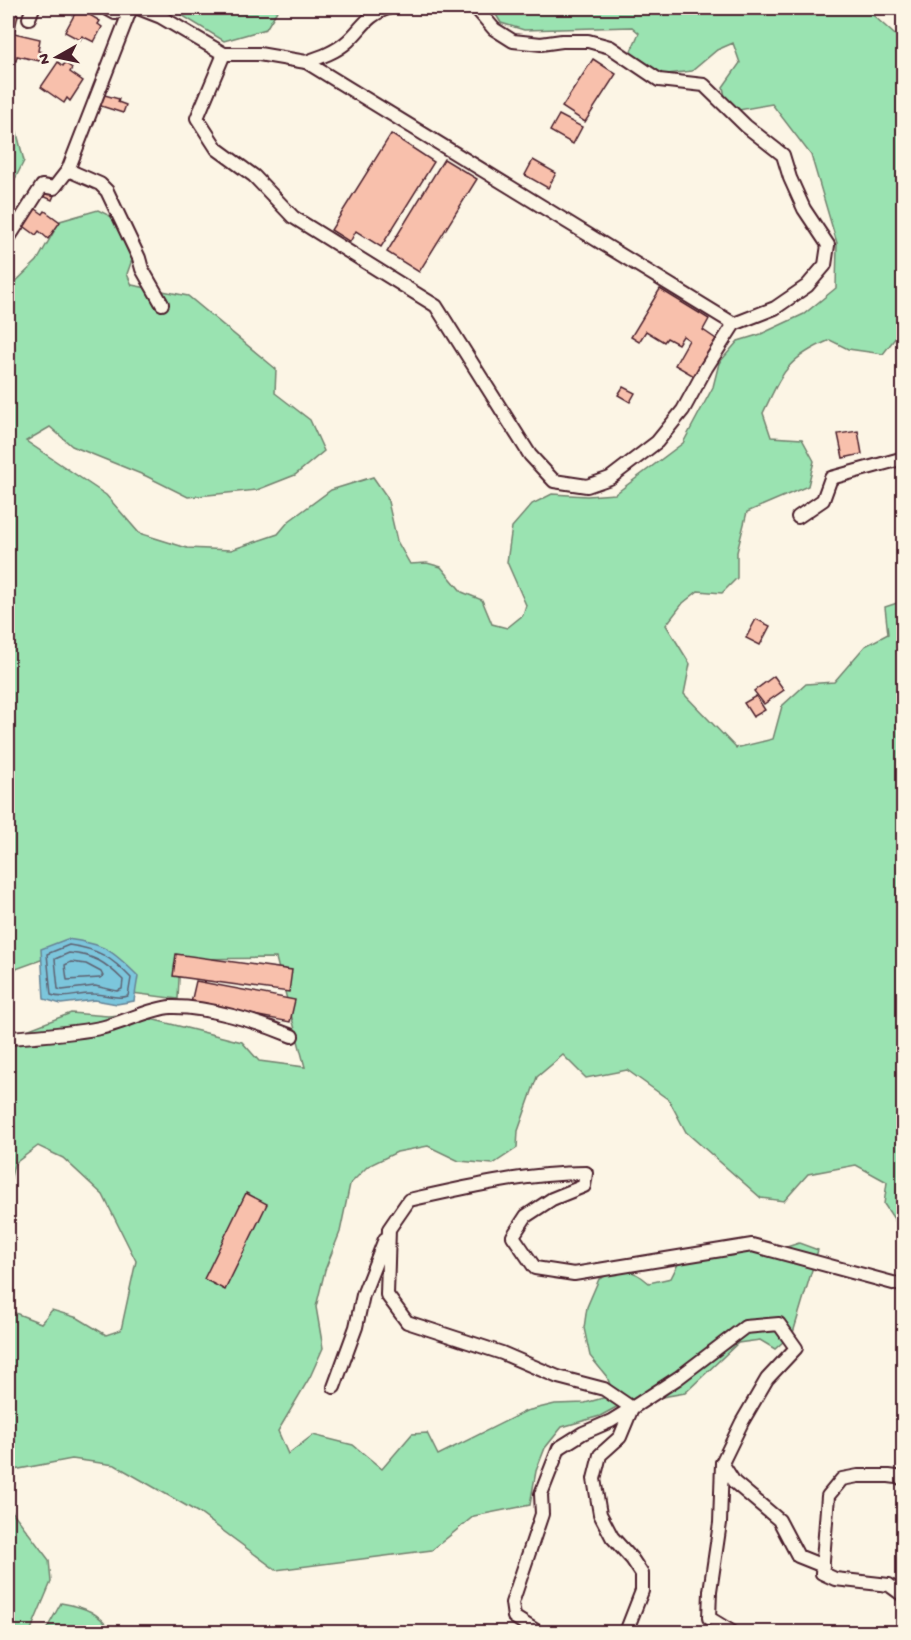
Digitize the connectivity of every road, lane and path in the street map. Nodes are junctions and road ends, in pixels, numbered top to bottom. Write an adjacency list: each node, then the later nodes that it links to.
1 (106, 8): 2 (street)
2 (131, 8): 8 (street)
3 (138, 8): 6 (street)
4 (388, 8): 7 (street)
5 (476, 8): 11 (street)
6 (224, 54): 7 (street); 11 (street)
7 (306, 62): 11 (street)
8 (68, 170): 9 (street); 10 (street)
9 (8, 239)
10 (162, 304)
11 (734, 324)
12 (903, 458): 13 (street)
13 (798, 517)
14 (292, 1036): 15 (street)
15 (8, 1038)
16 (389, 1229): 17 (street); 18 (street); 19 (street)
17 (903, 1286)
18 (334, 1387)
19 (632, 1408): 20 (street); 24 (street); 25 (street)
20 (722, 1463): 22 (street); 26 (street)
21 (903, 1478): 22 (street)
22 (822, 1566): 23 (street)
23 (903, 1596)
24 (538, 1632)
25 (626, 1632)
26 (732, 1632)

